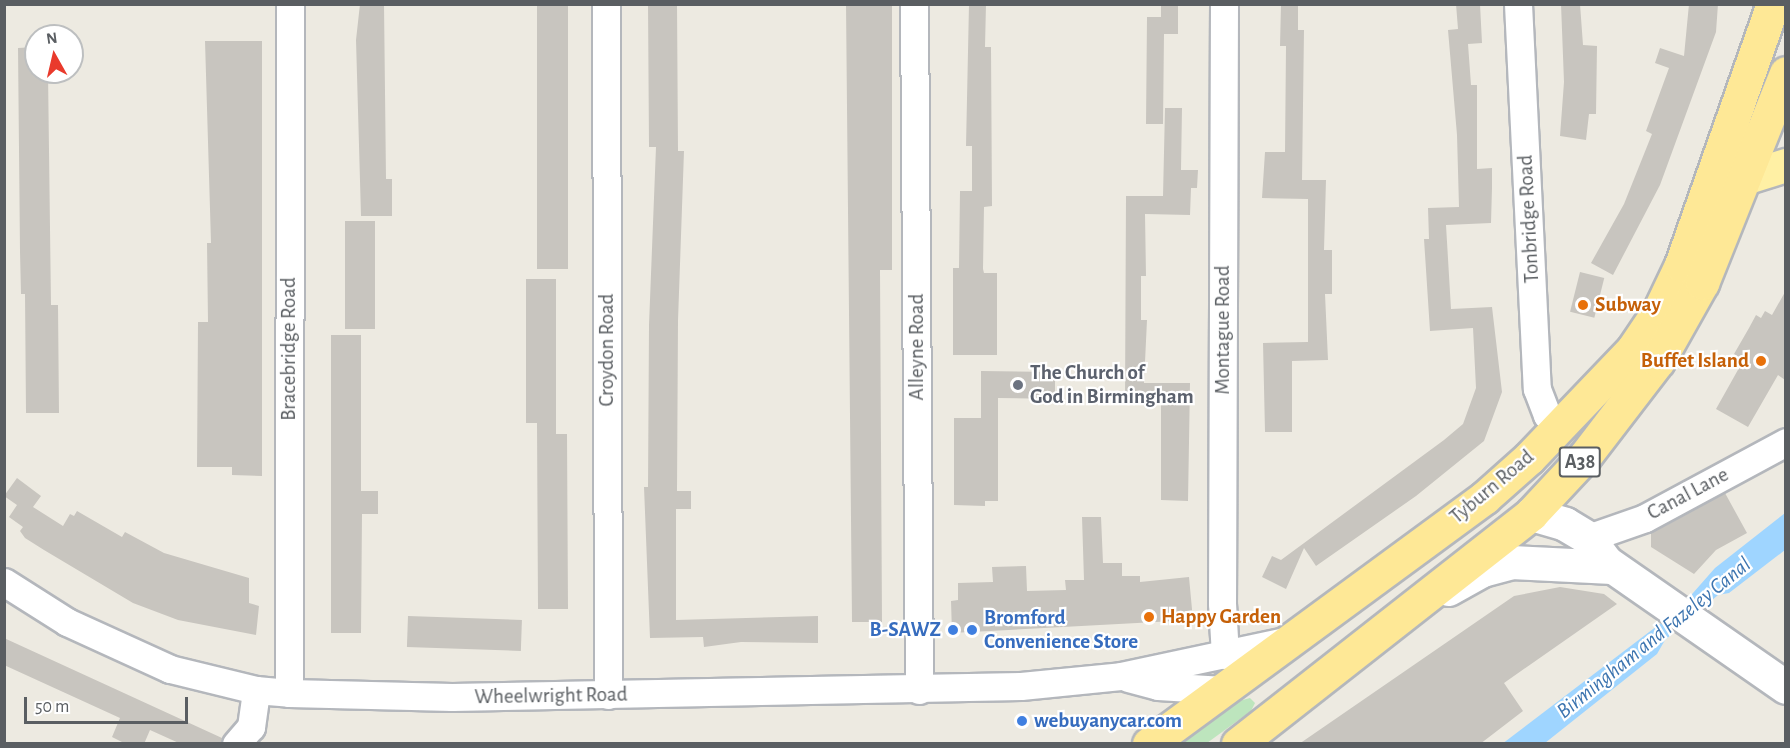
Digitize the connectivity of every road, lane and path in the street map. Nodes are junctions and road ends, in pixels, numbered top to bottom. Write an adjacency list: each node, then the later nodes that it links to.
1 (290, 4): 28 (street, Bracebridge Road)
2 (606, 4): 29 (street, Croydon Road)
3 (914, 4): 26 (street, Alleyne Road)
4 (1224, 4): 21 (street, Montague Road)
5 (1518, 4): 12 (street, Tonbridge Road)
6 (1773, 4): 12 (highway, Tyburn Road / A38)
7 (1780, 4): 8 (main road)
8 (1785, 16)
9 (1785, 73): 11 (highway, Tyburn Road / A38)
10 (1785, 165): 11 (main road)
11 (1744, 178): 14 (highway, Tyburn Road / A38)
12 (1562, 424): 19 (highway, Tyburn Road / A38)
13 (1785, 441): 15 (street, Canal Lane)
14 (1531, 514): 15 (street); 18 (highway, Tyburn Road / A38); 19 (highway)
15 (1588, 538): 16 (street)
16 (1612, 567): 18 (street); 24 (street)
17 (4, 582): 25 (street, Wheelwright Road)
18 (1409, 610): 27 (highway); 32 (highway, Tyburn Road / A38)
19 (1324, 616): 20 (highway, Tyburn Road / A38)
20 (1295, 639): 21 (street, Wheelwright Road); 27 (highway, Tyburn Road / A38)
21 (1225, 655): 22 (street, Wheelwright Road)
22 (1121, 676): 23 (street, Wheelwright Road); 26 (street, Wheelwright Road)
23 (1158, 686): 27 (street, Wheelwright Road); 30 (street)
24 (1785, 687)
25 (256, 690): 28 (street, Wheelwright Road); 31 (street)
26 (919, 690): 29 (street, Wheelwright Road)
27 (1223, 690): 30 (highway, Tyburn Road / A38)
28 (289, 693): 29 (street, Wheelwright Road)
29 (608, 695)
30 (1156, 739)
31 (236, 744)
32 (1238, 744)

